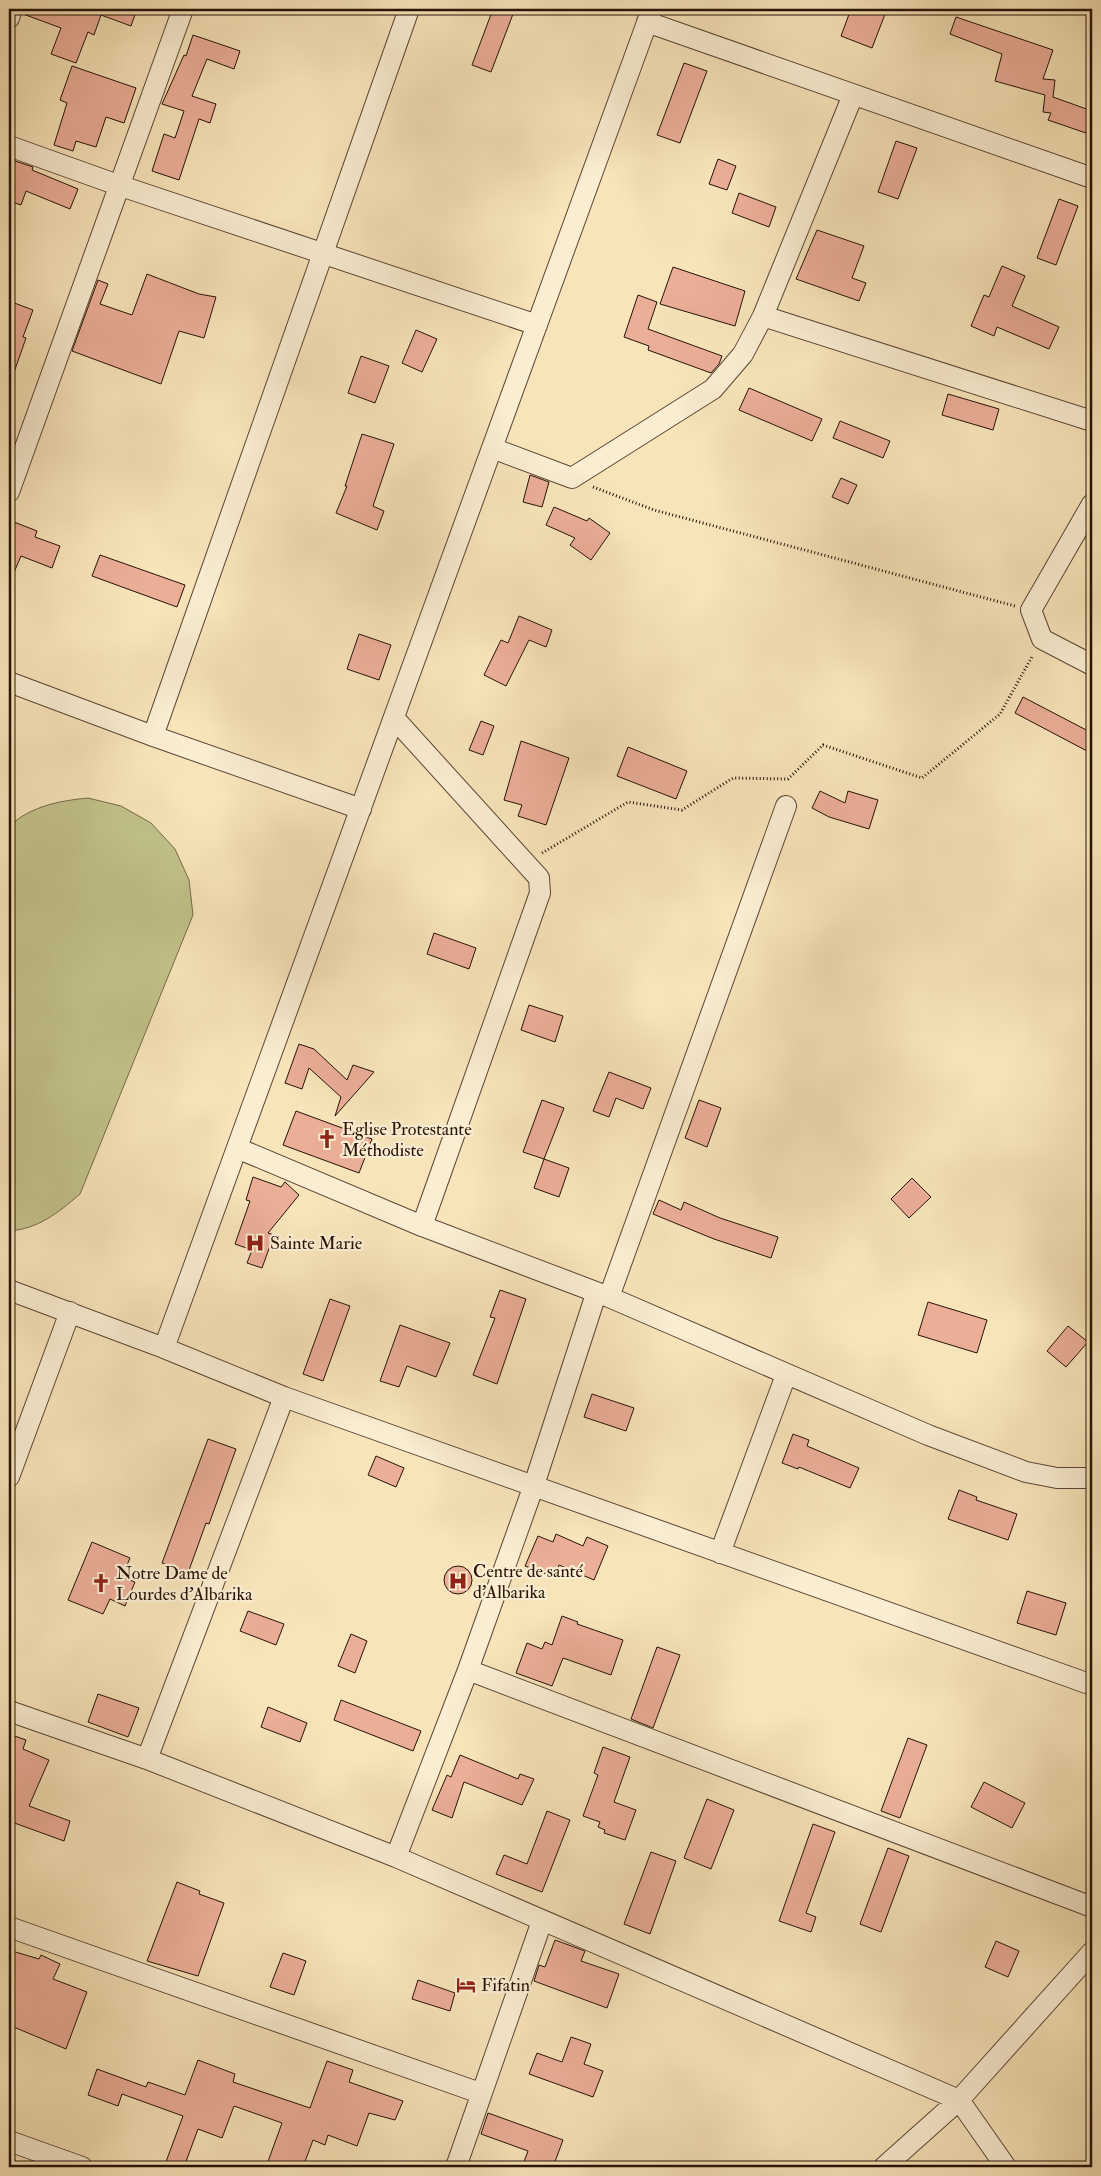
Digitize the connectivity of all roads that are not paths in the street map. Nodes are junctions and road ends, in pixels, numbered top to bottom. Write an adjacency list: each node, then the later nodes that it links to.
1 (12, 9): 5 (street)
2 (183, 9): 9 (street)
3 (409, 9): 10 (street)
4 (649, 16): 6 (street); 12 (street)
5 (9, 18)
6 (853, 95): 8 (street); 11 (street)
7 (9, 146): 9 (street)
8 (1092, 178)
9 (118, 185): 10 (street); 15 (street)
10 (324, 253): 12 (street); 20 (street)
11 (763, 316): 13 (street); 14 (street)
12 (537, 325): 14 (street)
13 (1092, 421)
14 (492, 448): 19 (street)
15 (9, 492)
16 (1092, 504): 17 (street)
17 (1092, 665)
18 (9, 682): 20 (street)
19 (394, 718): 22 (street); 24 (street)
20 (153, 736): 22 (street)
21 (786, 806): 26 (street)
22 (361, 809): 23 (street)
23 (237, 1148): 24 (street); 28 (street)
24 (422, 1226): 26 (street)
25 (9, 1290): 27 (street)
26 (602, 1295): 29 (street); 33 (street)
27 (70, 1312): 28 (street); 31 (street)
28 (164, 1348): 30 (street)
29 (786, 1375): 32 (street); 34 (street)
30 (284, 1397): 33 (street); 38 (street)
31 (9, 1477)
32 (1092, 1478)
33 (534, 1485): 34 (street); 35 (street)
34 (720, 1553): 36 (street)
35 (468, 1670): 39 (street); 40 (street)
36 (1092, 1685)
37 (9, 1711): 38 (street)
38 (147, 1758): 39 (street)
39 (396, 1857): 41 (street)
40 (1092, 1907)
41 (542, 1921): 44 (street); 45 (street)
42 (9, 1927): 44 (street)
43 (1092, 1952): 45 (street)
44 (480, 2092): 48 (street)
45 (959, 2100): 49 (street); 50 (street)
46 (9, 2141): 47 (street)
47 (82, 2167)
48 (456, 2167)
49 (884, 2167)
50 (1006, 2167)

